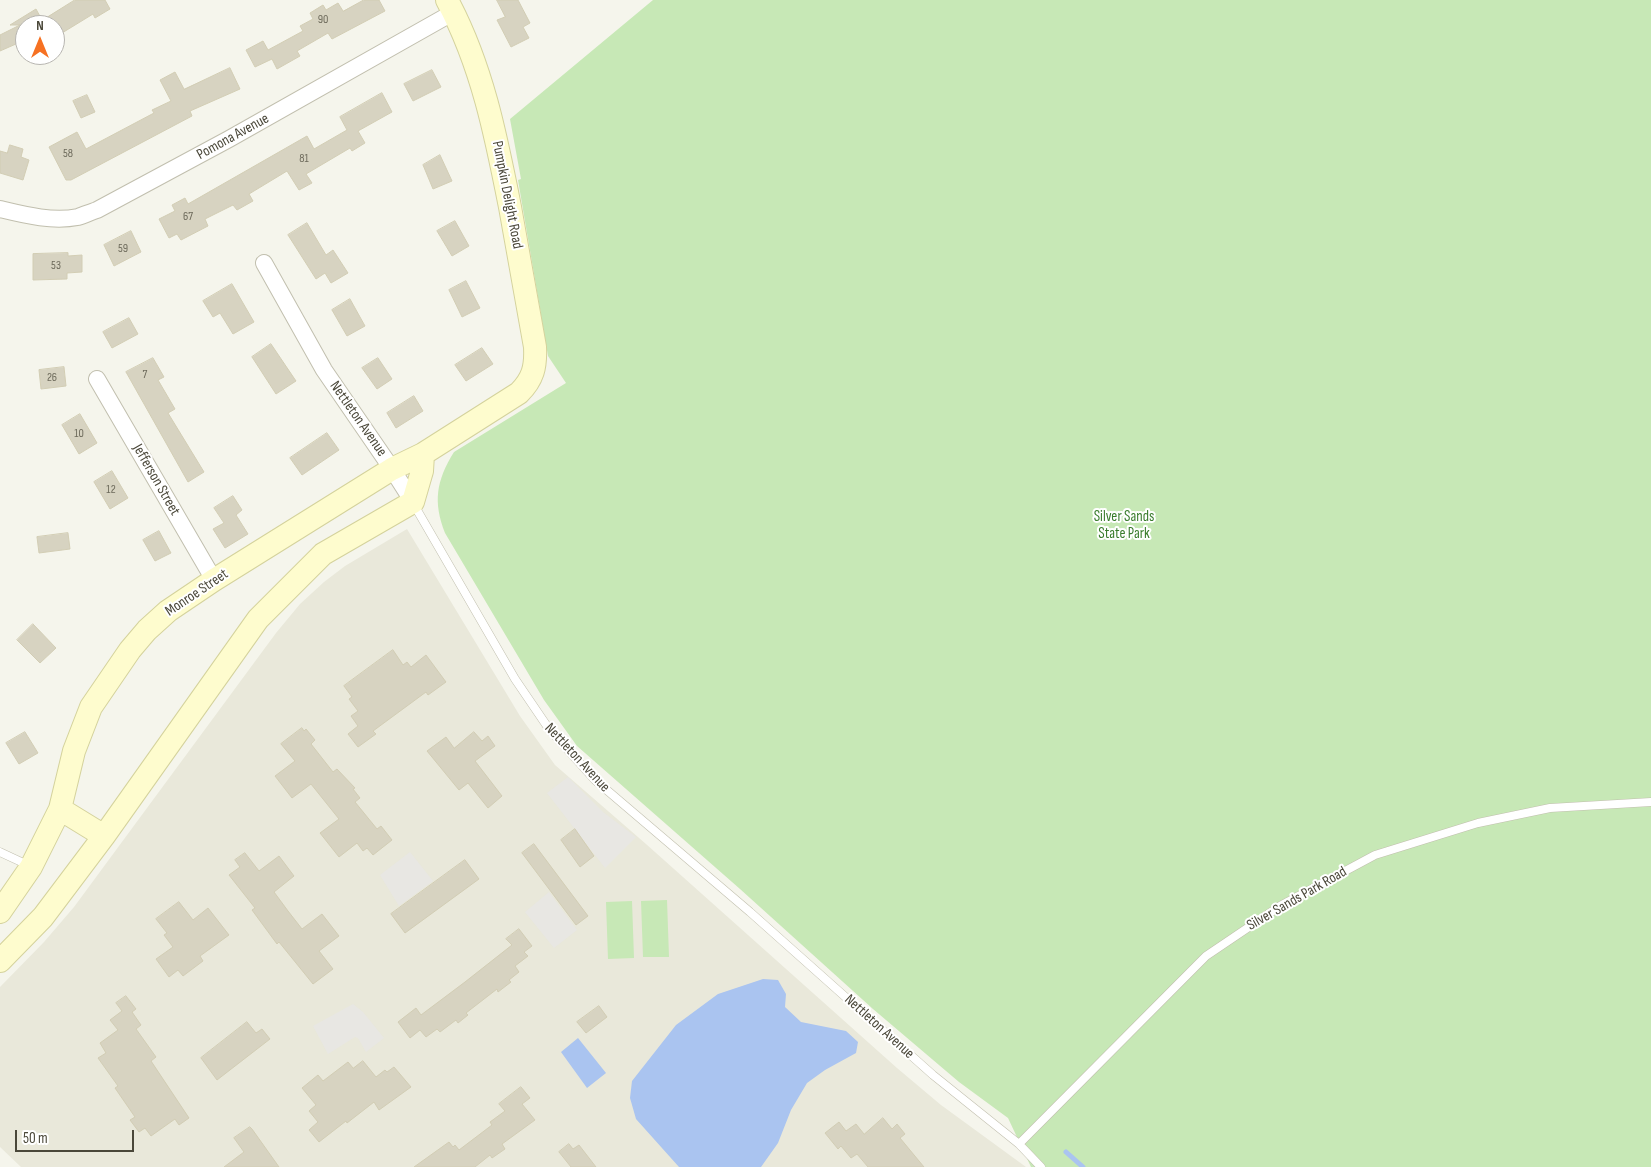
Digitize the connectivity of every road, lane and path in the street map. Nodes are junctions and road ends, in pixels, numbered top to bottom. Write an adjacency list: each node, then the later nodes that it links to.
1 (450, 6): 2 (street, Pomona Avenue); 5 (street, Pumpkin Delight Road)
2 (0, 209)
3 (264, 263): 7 (street, Nettleton Avenue)
4 (97, 379): 9 (street, Jefferson Street)
5 (519, 393): 6 (street, Monroe Street)
6 (422, 454): 7 (street, Monroe Street); 8 (street)
7 (392, 469): 8 (street, Nettleton Avenue); 9 (street, Monroe Street)
8 (412, 502): 12 (street); 17 (lane, Nettleton Avenue)
9 (214, 580): 11 (street, Monroe Street)
10 (1651, 802): 17 (lane, Silver Sands Park Road)
11 (60, 809): 12 (street); 14 (street, Monroe Street)
12 (104, 836): 16 (street)
13 (0, 852): 14 (lane)
14 (30, 866): 15 (street, Monroe Street)
15 (0, 912)
16 (0, 961)
17 (1019, 1144): 18 (lane, Nettleton Avenue)
18 (1041, 1167)

